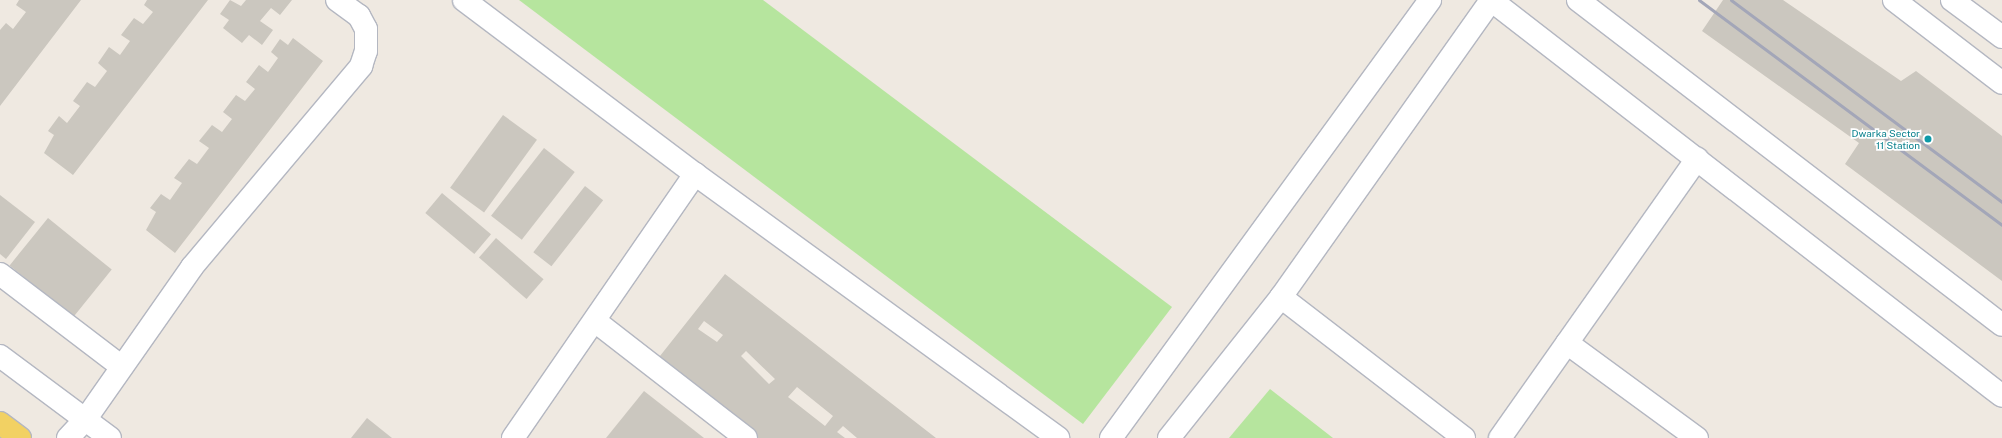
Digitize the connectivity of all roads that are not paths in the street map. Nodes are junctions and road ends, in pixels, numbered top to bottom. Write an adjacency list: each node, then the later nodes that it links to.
1 (337, 0): 18 (street)
2 (464, 0): 11 (street)
3 (1430, 0): 28 (street)
4 (1491, 0): 10 (street); 13 (street)
5 (1578, 0): 15 (street)
6 (1894, 0): 9 (street)
7 (1952, 0): 8 (street)
8 (2002, 37)
9 (2002, 83)
10 (1697, 159): 16 (street); 19 (street)
11 (695, 174): 14 (street); 27 (street)
12 (0, 274): 18 (street)
13 (1281, 297): 29 (street); 30 (street)
14 (596, 321): 25 (street); 26 (street)
15 (2002, 325)
16 (1567, 343): 31 (street); 32 (street)
17 (0, 356): 20 (street)
18 (122, 368): 20 (street)
19 (2002, 396)
20 (85, 420): 23 (street); 24 (street)
21 (0, 423): 22 (main road)
22 (20, 438)
23 (68, 438)
24 (110, 438)
25 (513, 438)
26 (746, 438)
27 (1058, 438)
28 (1111, 438)
29 (1169, 438)
30 (1464, 438)
31 (1500, 438)
32 (1697, 438)

